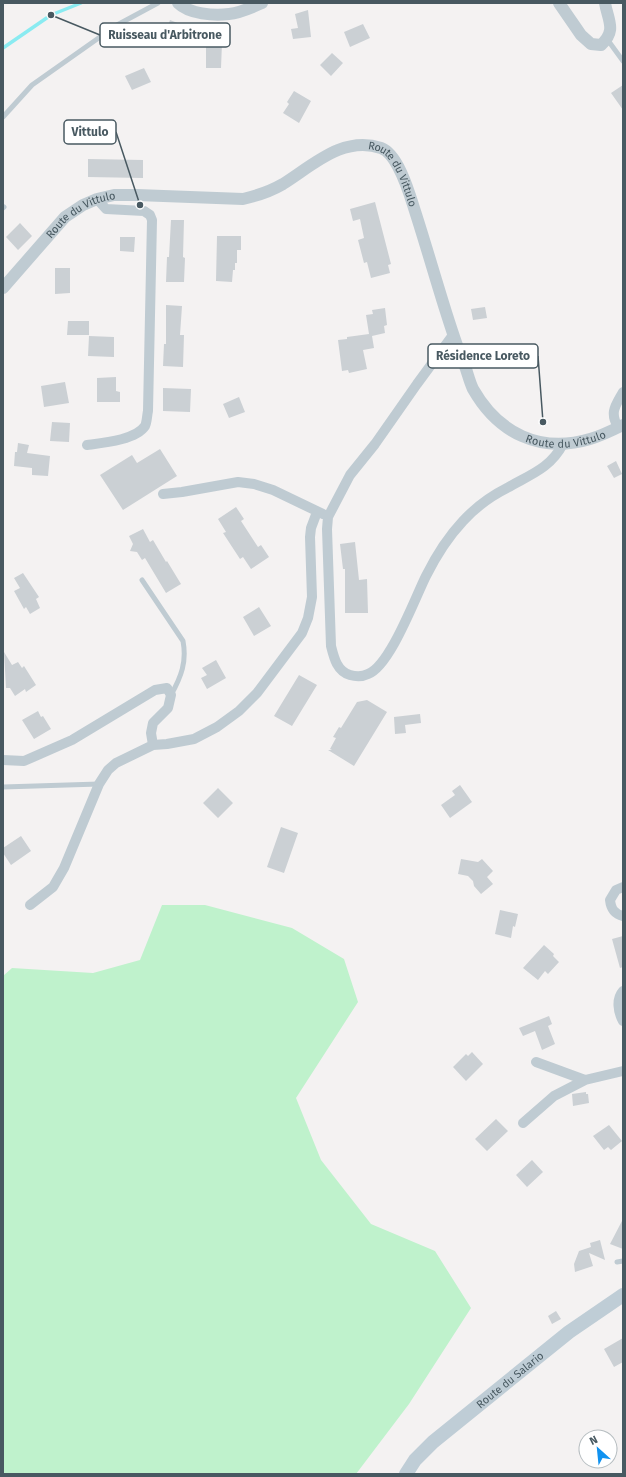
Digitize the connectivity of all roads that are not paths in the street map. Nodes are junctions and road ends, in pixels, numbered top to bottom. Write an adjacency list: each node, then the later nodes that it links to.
1 (158, 3): 8 (lane)
2 (178, 3): 3 (street)
3 (262, 3)
4 (559, 3): 6 (street)
5 (606, 3): 6 (street)
6 (607, 39): 7 (lane)
7 (623, 61)
8 (3, 117)
9 (97, 199): 10 (street, Route du Vittulo); 11 (street, Route du Vittulo); 15 (street)
10 (3, 288)
11 (454, 335): 14 (street, Route du Vittulo); 18 (street)
12 (623, 392): 13 (street)
13 (620, 426): 14 (street, Route du Vittulo)
14 (563, 444): 18 (street)
15 (87, 445)
16 (163, 494): 17 (street)
17 (317, 512): 18 (street); 21 (street)
18 (328, 517)
19 (142, 580): 20 (lane)
20 (171, 695): 21 (street); 22 (street)
21 (152, 745): 23 (street)
22 (3, 760)
23 (99, 784): 24 (lane); 26 (street)
24 (3, 787)
25 (623, 887): 27 (street)
26 (30, 905)
27 (623, 916)
28 (623, 991): 29 (street)
29 (623, 1021)
30 (536, 1062): 32 (street)
31 (623, 1071): 32 (street)
32 (585, 1080): 33 (street)
33 (523, 1123)
34 (623, 1295): 35 (main road, Route du Salario)
35 (406, 1474)

